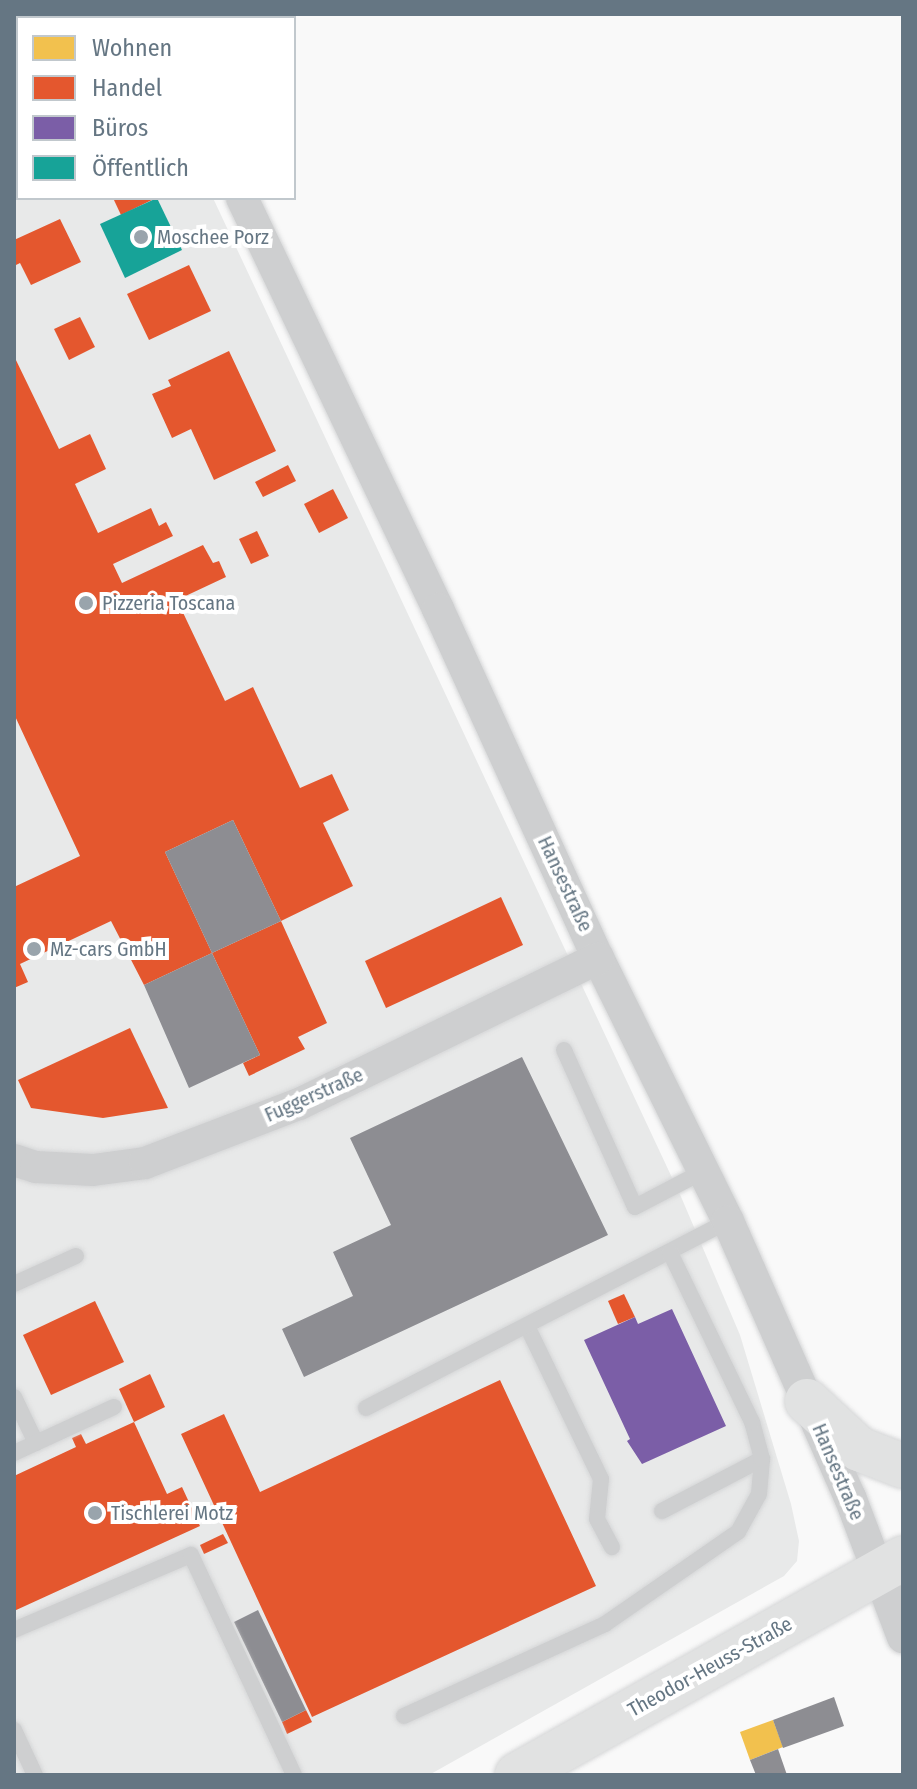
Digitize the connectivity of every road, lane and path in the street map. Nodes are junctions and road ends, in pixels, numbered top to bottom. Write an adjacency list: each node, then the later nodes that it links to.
1 (243, 200): 2 (street, Hansestraße)
2 (598, 958): 4 (street, Fuggerstraße); 5 (street, Hansestraße)
3 (564, 1050): 5 (lane)
4 (14, 1160)
5 (704, 1171): 6 (street, Hansestraße)
6 (728, 1221): 7 (lane); 12 (street, Hansestraße)
7 (670, 1252): 10 (lane); 17 (lane)
8 (76, 1256): 9 (lane)
9 (14, 1284)
10 (527, 1326): 14 (lane); 20 (lane)
11 (14, 1397): 15 (lane)
12 (807, 1401): 18 (main road); 21 (street, Hansestraße)
13 (114, 1407): 15 (lane)
14 (366, 1408)
15 (36, 1443): 16 (lane)
16 (14, 1453)
17 (762, 1459): 19 (lane); 24 (lane)
18 (903, 1466)
19 (662, 1511)
20 (612, 1547)
21 (890, 1567): 23 (street, Hansestraße); 28 (main road, Theodor-Heuss-Straße)
22 (14, 1630): 27 (lane)
23 (903, 1637)
24 (404, 1716)
25 (14, 1730): 26 (lane)
26 (35, 1775)
27 (294, 1775)
28 (517, 1775)

